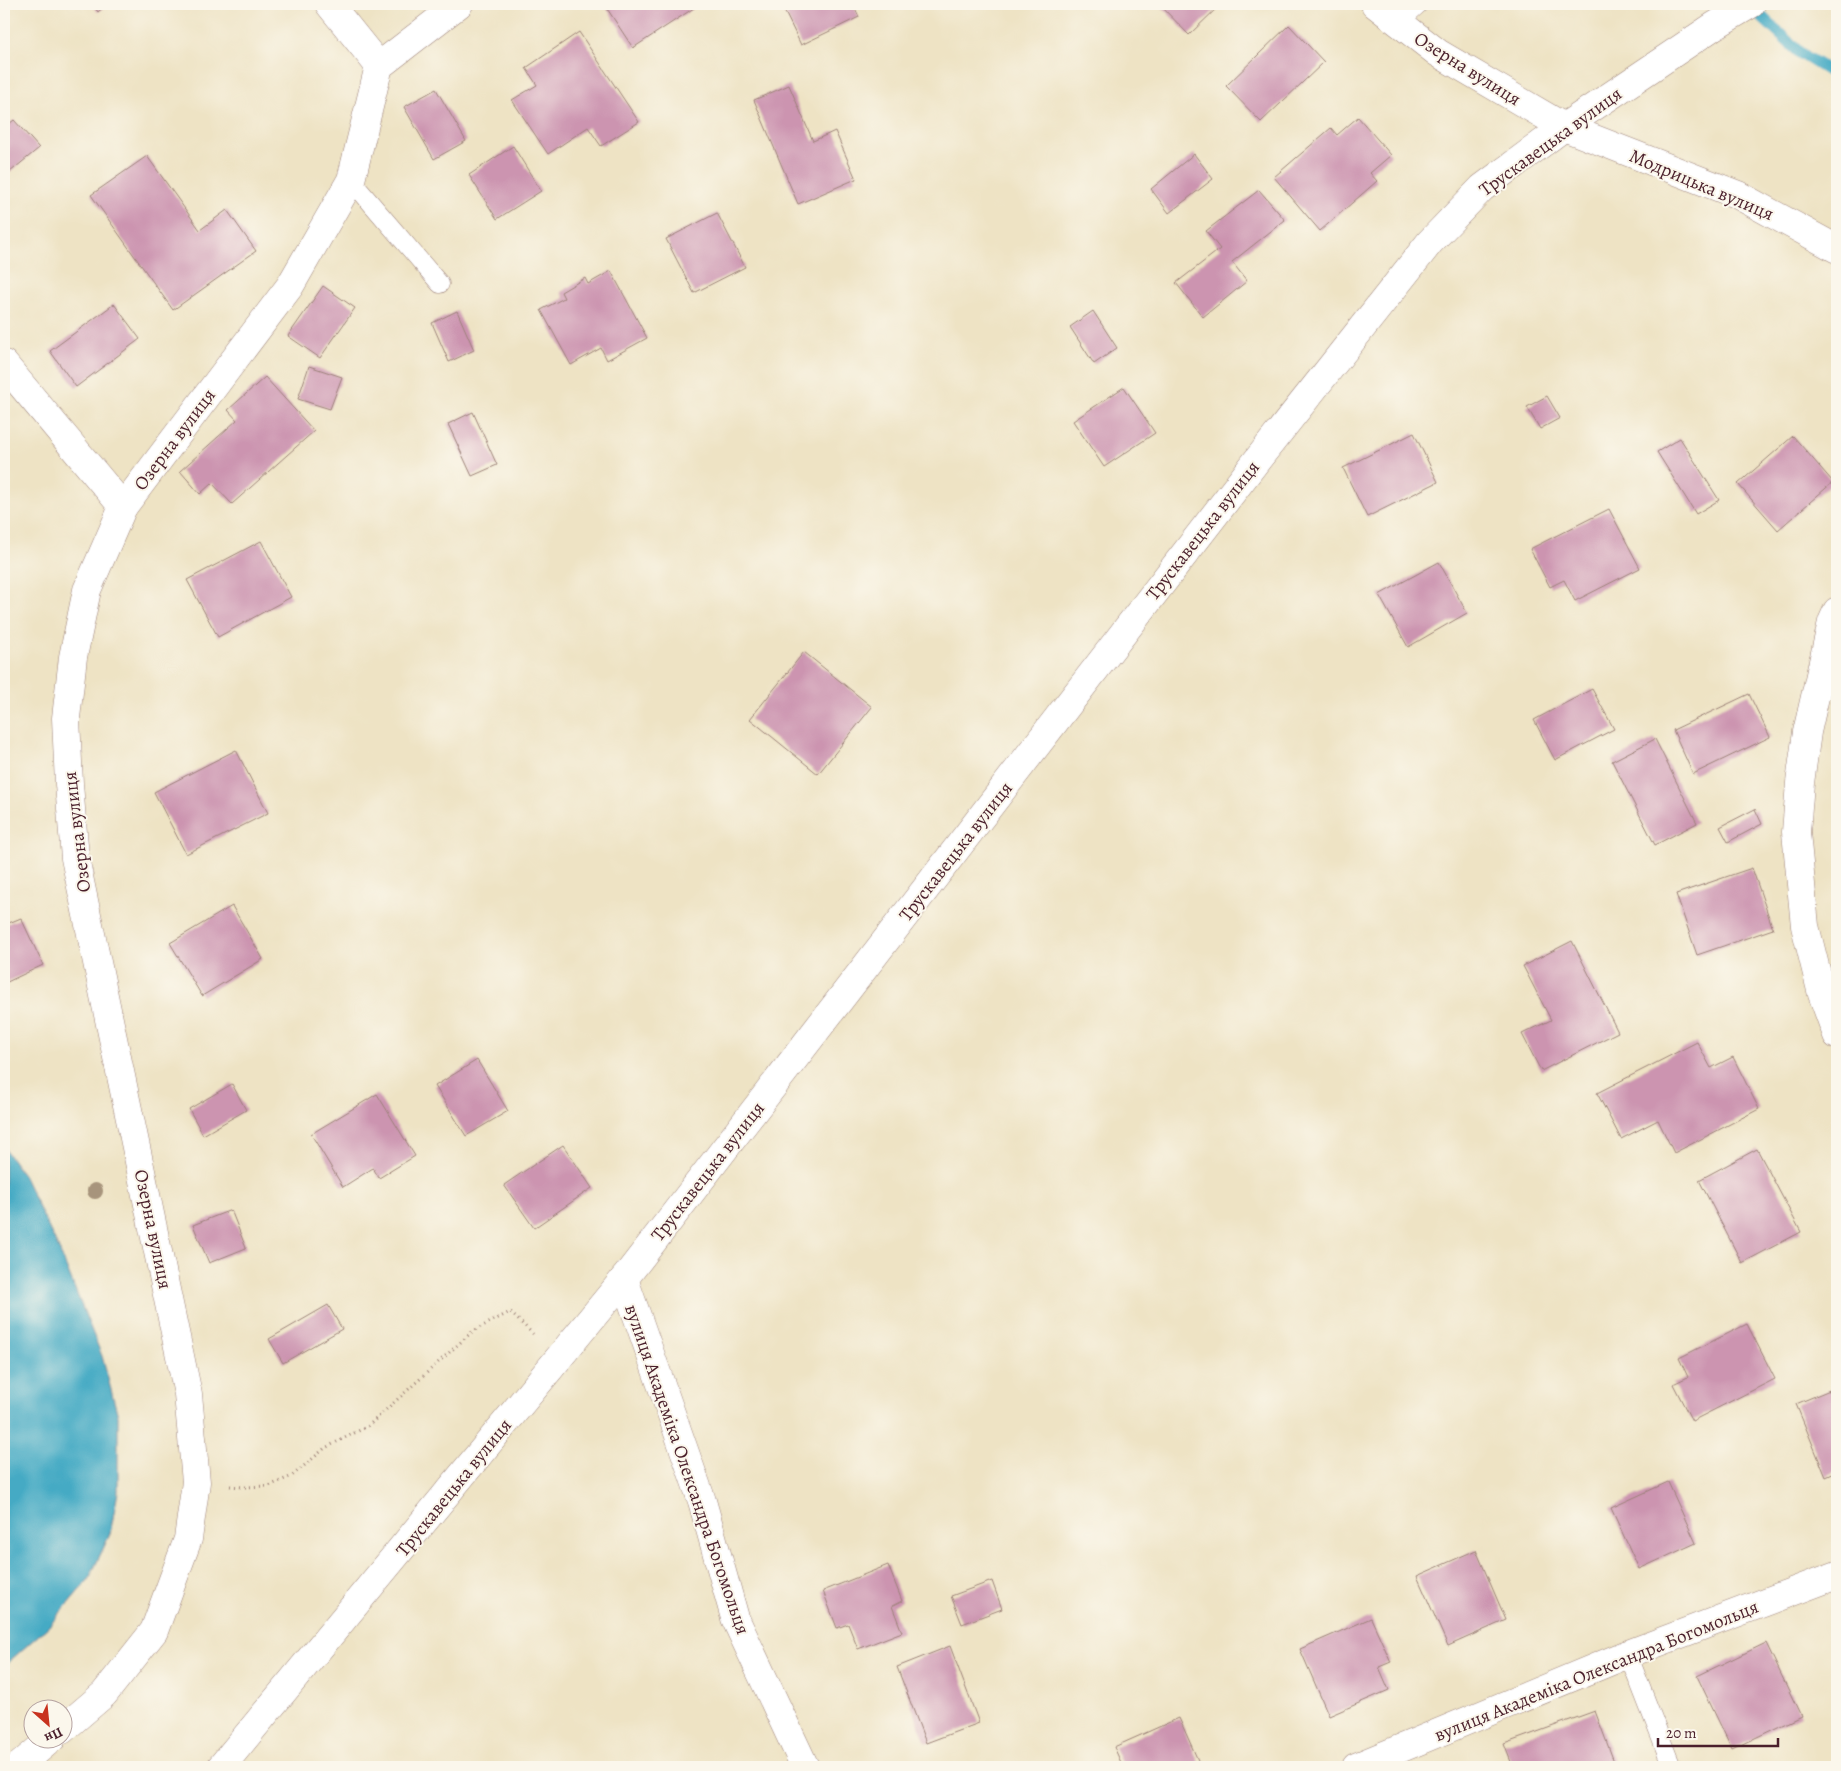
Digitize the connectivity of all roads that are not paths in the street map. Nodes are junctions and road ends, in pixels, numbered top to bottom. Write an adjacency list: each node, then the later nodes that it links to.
1 (329, 4): 7 (street)
2 (459, 4): 7 (street)
3 (1375, 4): 6 (street, Озерна вулиця)
4 (1419, 4): 6 (lane)
5 (1751, 4): 8 (street, Трускавецька вулиця)
6 (1399, 22): 8 (street, Озерна вулиця)
7 (379, 66): 9 (street, Озерна вулиця)
8 (1564, 127): 10 (street, Модрицька вулиця); 16 (street, Трускавецька вулиця)
9 (350, 180): 11 (lane); 13 (street, Озерна вулиця)
10 (1837, 249)
11 (440, 284)
12 (4, 364): 13 (street)
13 (123, 507): 19 (street, Озерна вулиця)
14 (1837, 611): 15 (street)
15 (1837, 1035)
16 (624, 1279): 22 (street, Трускавецька вулиця); 23 (street, вулиця Академіка Олександра Богомольця)
17 (1837, 1575): 18 (street, вулиця Академіка Олександра Богомольця)
18 (1628, 1654): 24 (street, вулиця Академіка Олександра Богомольця); 25 (lane)
19 (72, 1721)
20 (40, 1748): 21 (street)
21 (18, 1767)
22 (221, 1767)
23 (805, 1767)
24 (1356, 1767)
25 (1672, 1767)

